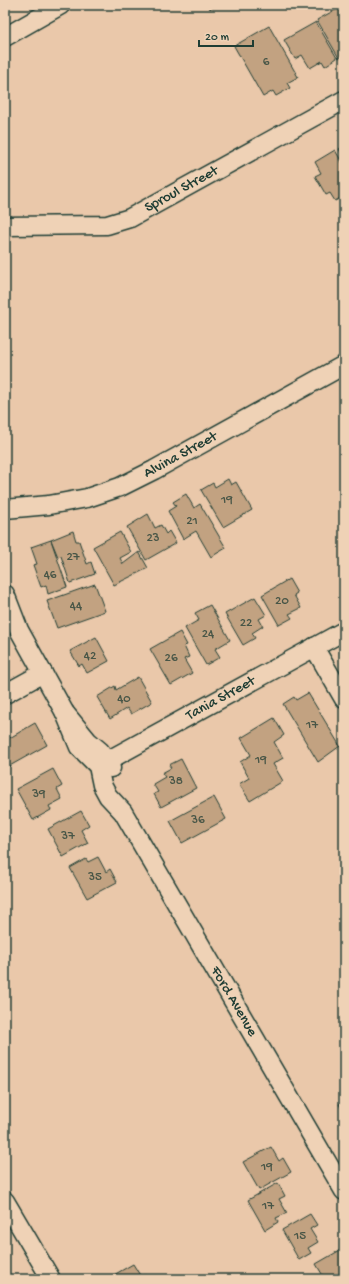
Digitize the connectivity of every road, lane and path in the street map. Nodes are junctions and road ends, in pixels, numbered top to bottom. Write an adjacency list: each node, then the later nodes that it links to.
1 (61, 5): 2 (street)
2 (5, 37)
3 (344, 100): 4 (street, Sproul Street)
4 (5, 226)
5 (344, 365): 6 (street, Alvina Street)
6 (5, 508)
7 (5, 594): 10 (street)
8 (344, 631): 9 (street, Tania Street)
9 (314, 647): 12 (street); 13 (street, Tania Street)
10 (43, 673): 11 (street); 13 (street)
11 (5, 694)
12 (344, 699)
13 (102, 764): 14 (street, Ford Avenue)
14 (344, 1191)
15 (5, 1201): 16 (street)
16 (51, 1279)

